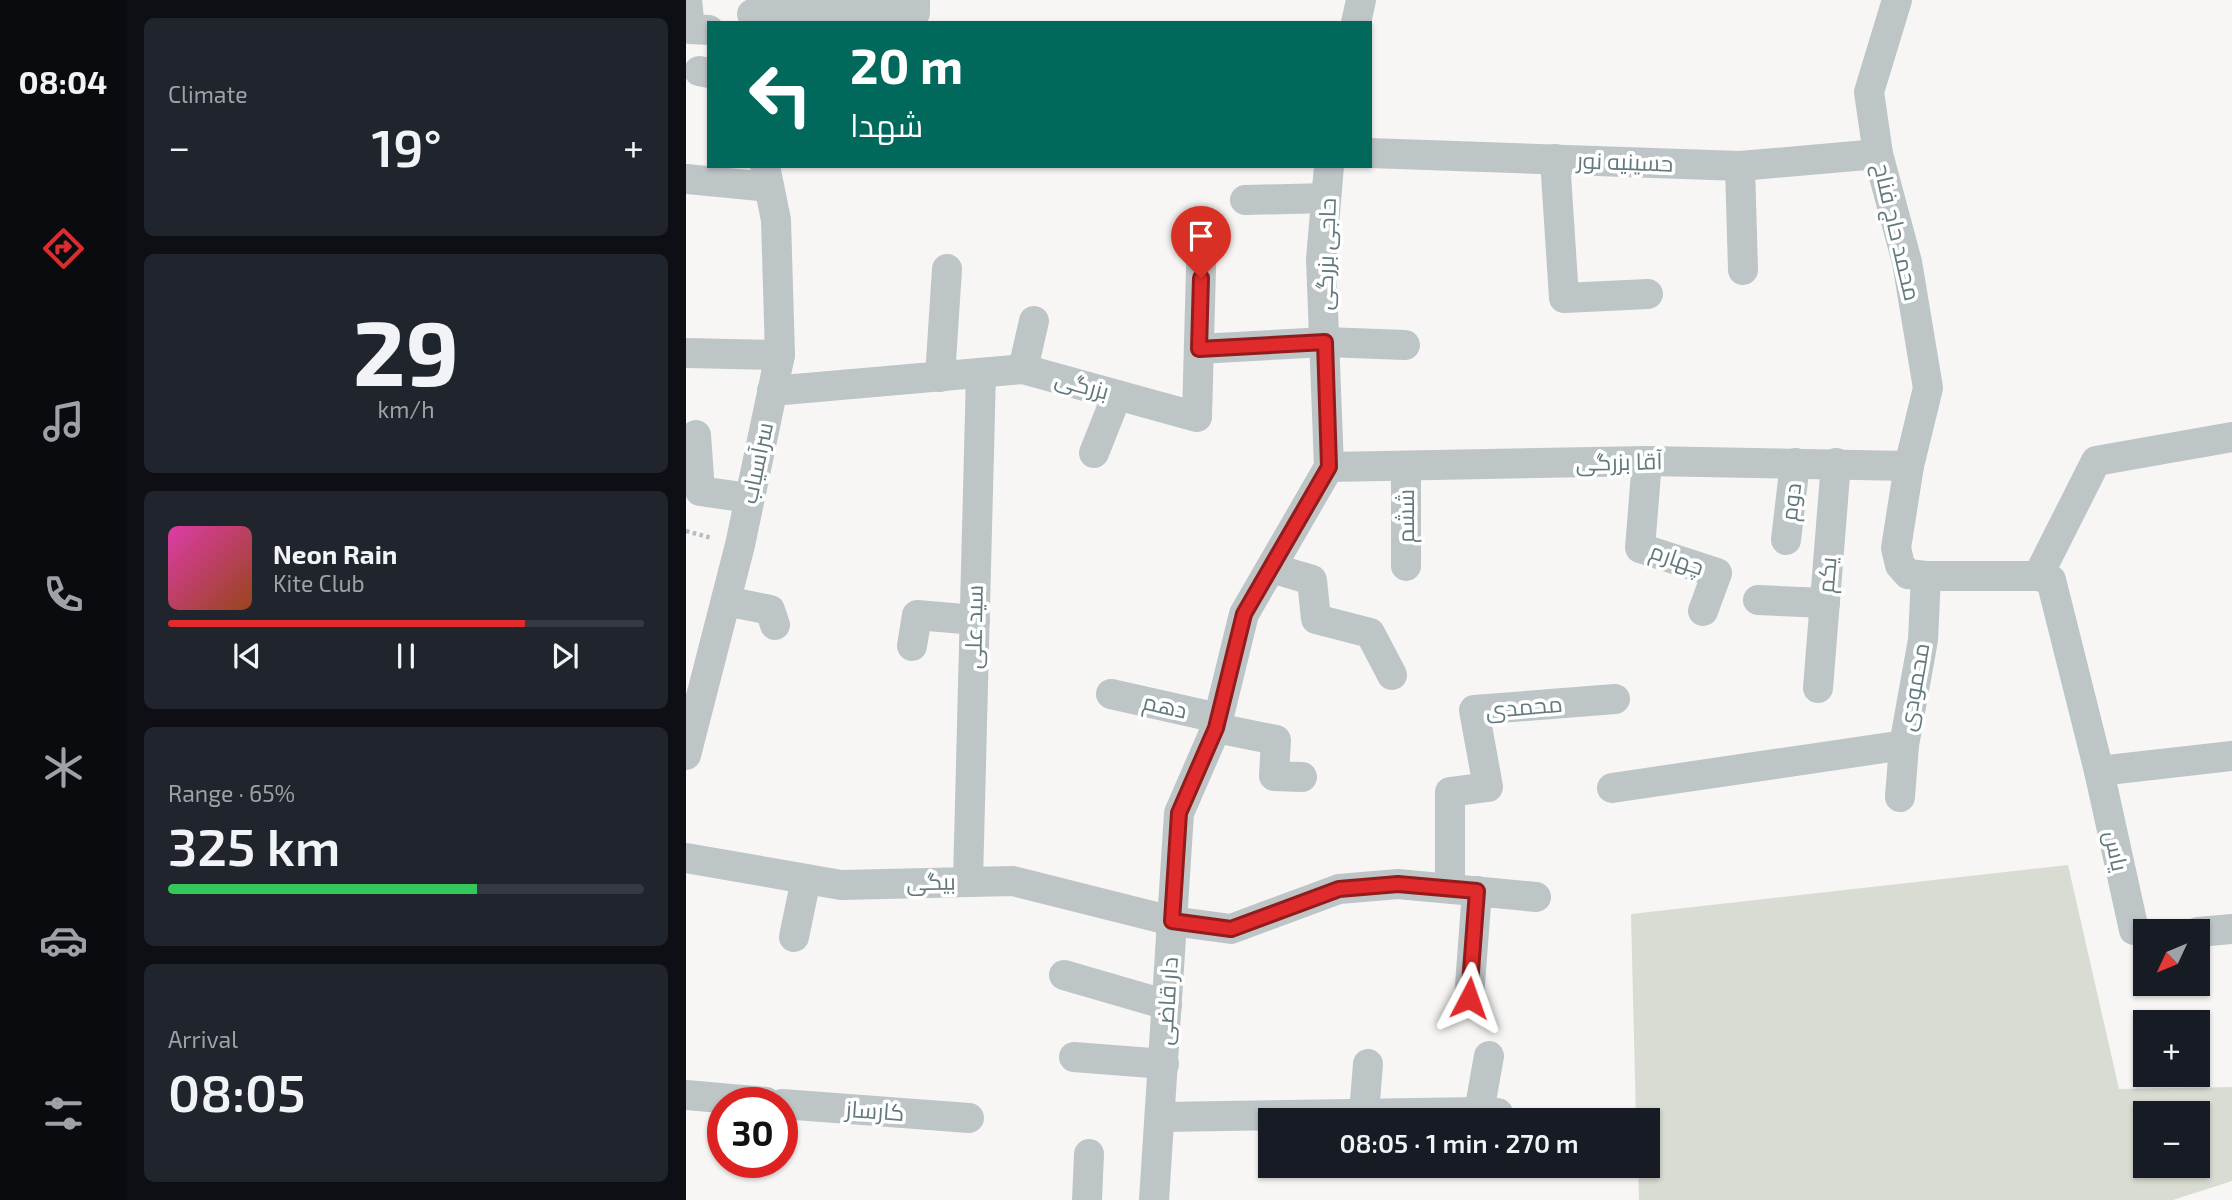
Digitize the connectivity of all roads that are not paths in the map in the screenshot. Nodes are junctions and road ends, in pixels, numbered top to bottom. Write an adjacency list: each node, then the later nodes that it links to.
1 (687, 0): 7 (street)
2 (915, 0): 5 (street)
3 (1361, 0): 6 (street)
4 (1897, 0): 9 (street, محمد حاج فناح)
5 (752, 12)
6 (1356, 21)
7 (707, 30)
8 (1372, 153): 10 (street, حسینیه نور)
9 (1878, 154): 11 (street, حسینیه نور); 38 (street, محمد حاج فناح)
10 (1555, 159): 11 (street, حسینیه نور); 20 (street)
11 (1740, 166): 19 (street)
12 (1329, 168): 15 (street, حاجی بزرگی)
13 (767, 176): 14 (street); 26 (street, سرآسیاب)
14 (686, 179)
15 (1326, 198): 16 (street); 22 (street, حاجی بزرگی)
16 (1245, 200)
17 (1202, 231): 24 (street)
18 (947, 269): 29 (street)
19 (1743, 270)
20 (1648, 294)
21 (1034, 321): 27 (street)
22 (1325, 342): 23 (street); 24 (street); 39 (street, حاجی بزرگی)
23 (1405, 345)
24 (1199, 349): 31 (street, بزرگی)
25 (686, 353): 26 (street)
26 (780, 355): 30 (street, سرآسیاب)
27 (1023, 369): 28 (street, بزرگی); 31 (street, بزرگی)
28 (981, 373): 29 (street, بزرگی); 51 (street, سید علی)
29 (940, 377): 30 (street, بزرگی)
30 (772, 391): 41 (street, سرآسیاب)
31 (1117, 395): 34 (street)
32 (696, 435): 41 (street)
33 (2232, 437): 46 (street)
34 (1094, 453)
35 (1647, 460): 36 (street, آقا بزرگی); 40 (street, آقا بزرگی); 50 (street, چهارم)
36 (1796, 463): 37 (street, آقا بزرگی); 42 (street, دوم)
37 (1836, 463): 38 (street, آقا بزرگی); 49 (street, یکم)
38 (1909, 466): 45 (street, محمد حاج فناح)
39 (1329, 467): 40 (street, آقا بزرگی); 44 (street, دار قاضی)
40 (1406, 467): 43 (street, ششم)
41 (749, 498): 48 (street, سرآسیاب)
42 (1786, 540)
43 (1406, 566)
44 (1271, 568): 54 (street); 58 (street, دار قاضی)
45 (1926, 576): 46 (street); 60 (street, محمودی)
46 (2044, 578): 62 (street, یاس)
47 (1758, 600): 49 (street)
48 (726, 601): 52 (street); 59 (street, سرآسیاب)
49 (1825, 603): 55 (street, یکم)
50 (1703, 611)
51 (975, 620): 53 (street); 68 (street, سید علی)
52 (775, 625)
53 (912, 646)
54 (1392, 676)
55 (1818, 688)
56 (1111, 694): 58 (street, دهم)
57 (1615, 699): 69 (street, محمدی)
58 (1217, 723): 63 (street, دهم); 71 (street, دار قاضی)
59 (687, 744)
60 (1904, 745): 64 (street); 65 (street, محمودی)
61 (2232, 756): 62 (street)
62 (2099, 771): 72 (street, یاس)
63 (1302, 777)
64 (1612, 788)
65 (1900, 797)
66 (686, 858): 67 (street, بیگی)
67 (806, 879): 68 (street, بیگی); 75 (street)
68 (968, 881): 71 (street, بیگی)
69 (1464, 889): 70 (street, بیگی); 71 (street, بیگی); 77 (street)
70 (1536, 897)
71 (1172, 921): 78 (street, دار قاضی)
72 (2133, 925)
73 (2232, 929): 74 (street)
74 (2210, 931)
75 (794, 937)
76 (1064, 975): 78 (street)
77 (1469, 998)
78 (1167, 1005): 81 (street, دار قاضی)
79 (1074, 1056): 81 (street)
80 (1489, 1056): 87 (street)
81 (1164, 1064): 89 (street, دار قاضی)
82 (1368, 1064): 86 (street)
83 (686, 1095): 84 (street)
84 (707, 1097)
85 (798, 1105): 90 (street, کارساز)
86 (1364, 1108)
87 (1490, 1108)
88 (1258, 1115): 89 (street)
89 (1160, 1117): 93 (street, دار قاضی)
90 (969, 1118)
91 (1089, 1154): 92 (street)
92 (1087, 1200)
93 (1154, 1200)

